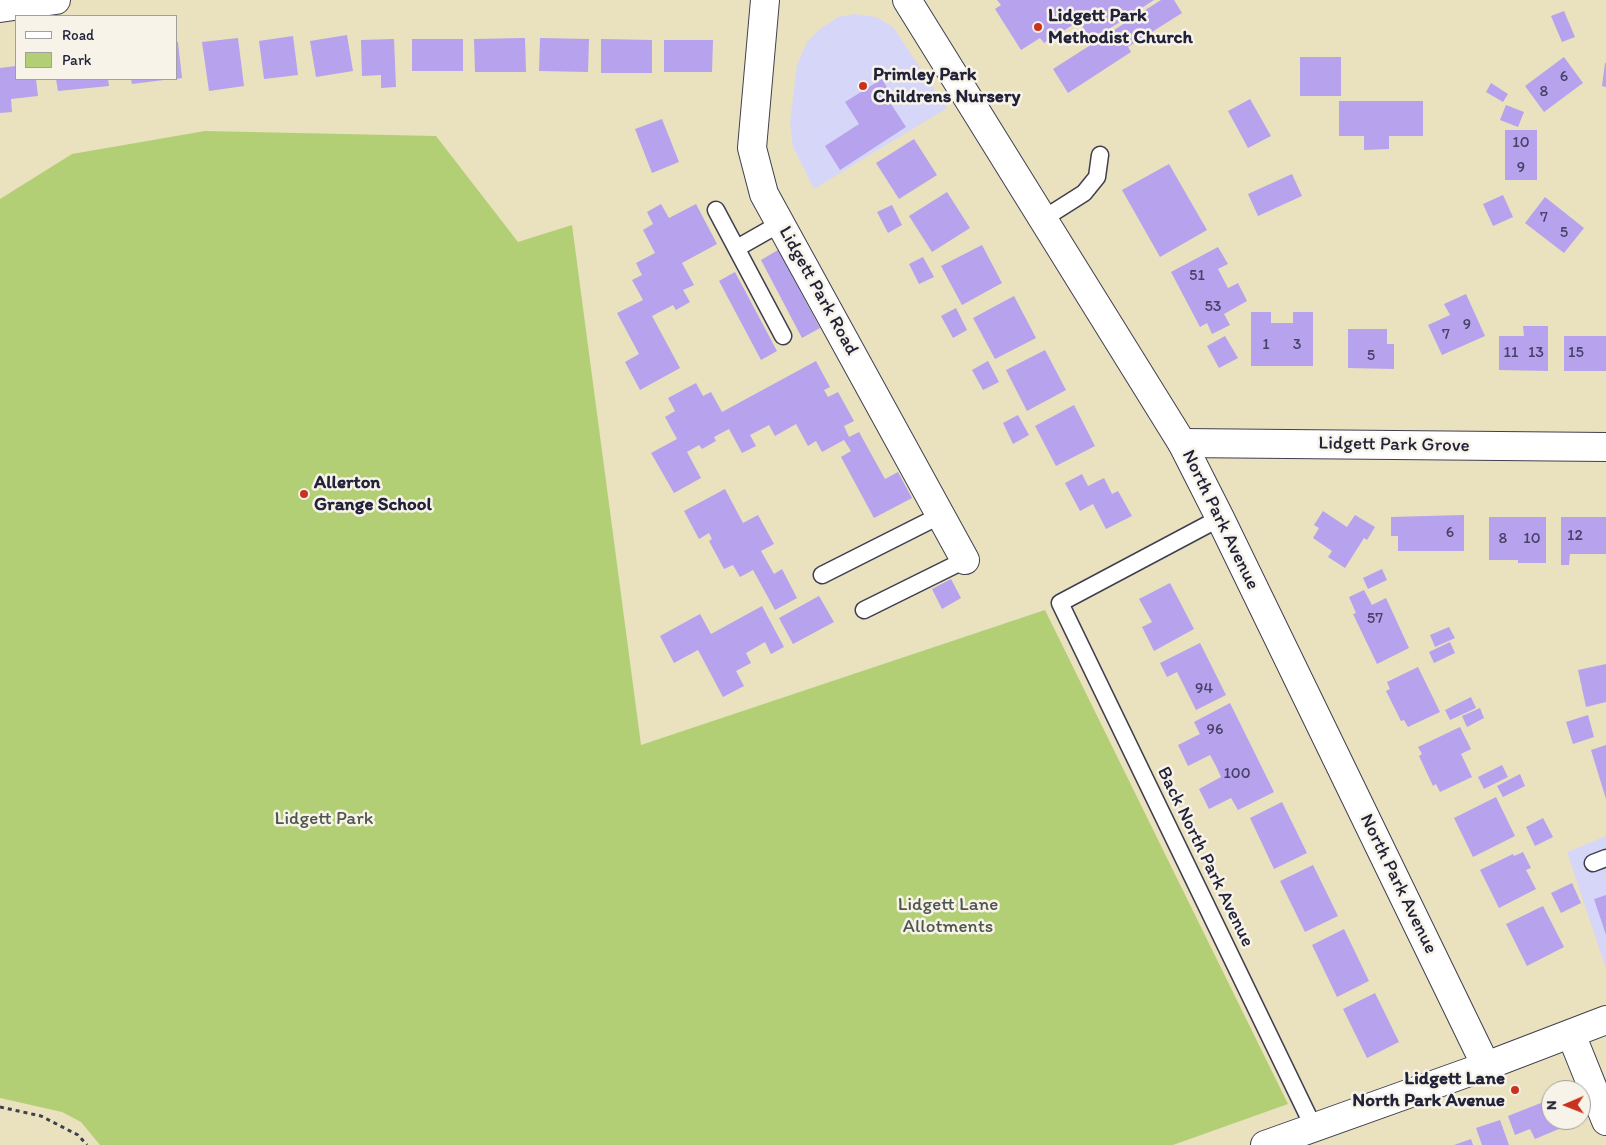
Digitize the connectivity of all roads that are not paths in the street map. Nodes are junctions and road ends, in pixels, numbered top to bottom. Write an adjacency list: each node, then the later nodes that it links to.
1 (56, 0): 4 (street)
2 (764, 0): 8 (street, Lidgett Park Road)
3 (907, 0): 7 (street, North Park Avenue)
4 (0, 8)
5 (1100, 155): 7 (lane)
6 (716, 210): 9 (lane)
7 (1043, 219): 11 (street, North Park Avenue)
8 (780, 223): 9 (lane); 13 (street, Lidgett Park Road)
9 (737, 248): 10 (lane)
10 (783, 336)
11 (1182, 443): 12 (street, Lidgett Park Grove); 14 (street, North Park Avenue)
12 (1606, 447)
13 (941, 515): 15 (street, Lidgett Park Road); 16 (lane)
14 (1220, 518): 20 (street, North Park Avenue); 22 (lane, Back North Park Avenue)
15 (965, 560): 17 (lane)
16 (822, 575)
17 (864, 610)
18 (1606, 1020): 19 (street)
19 (1571, 1034): 20 (street); 21 (street)
20 (1486, 1066): 22 (street)
21 (1606, 1121)
22 (1314, 1128): 23 (street)
23 (1265, 1145)

